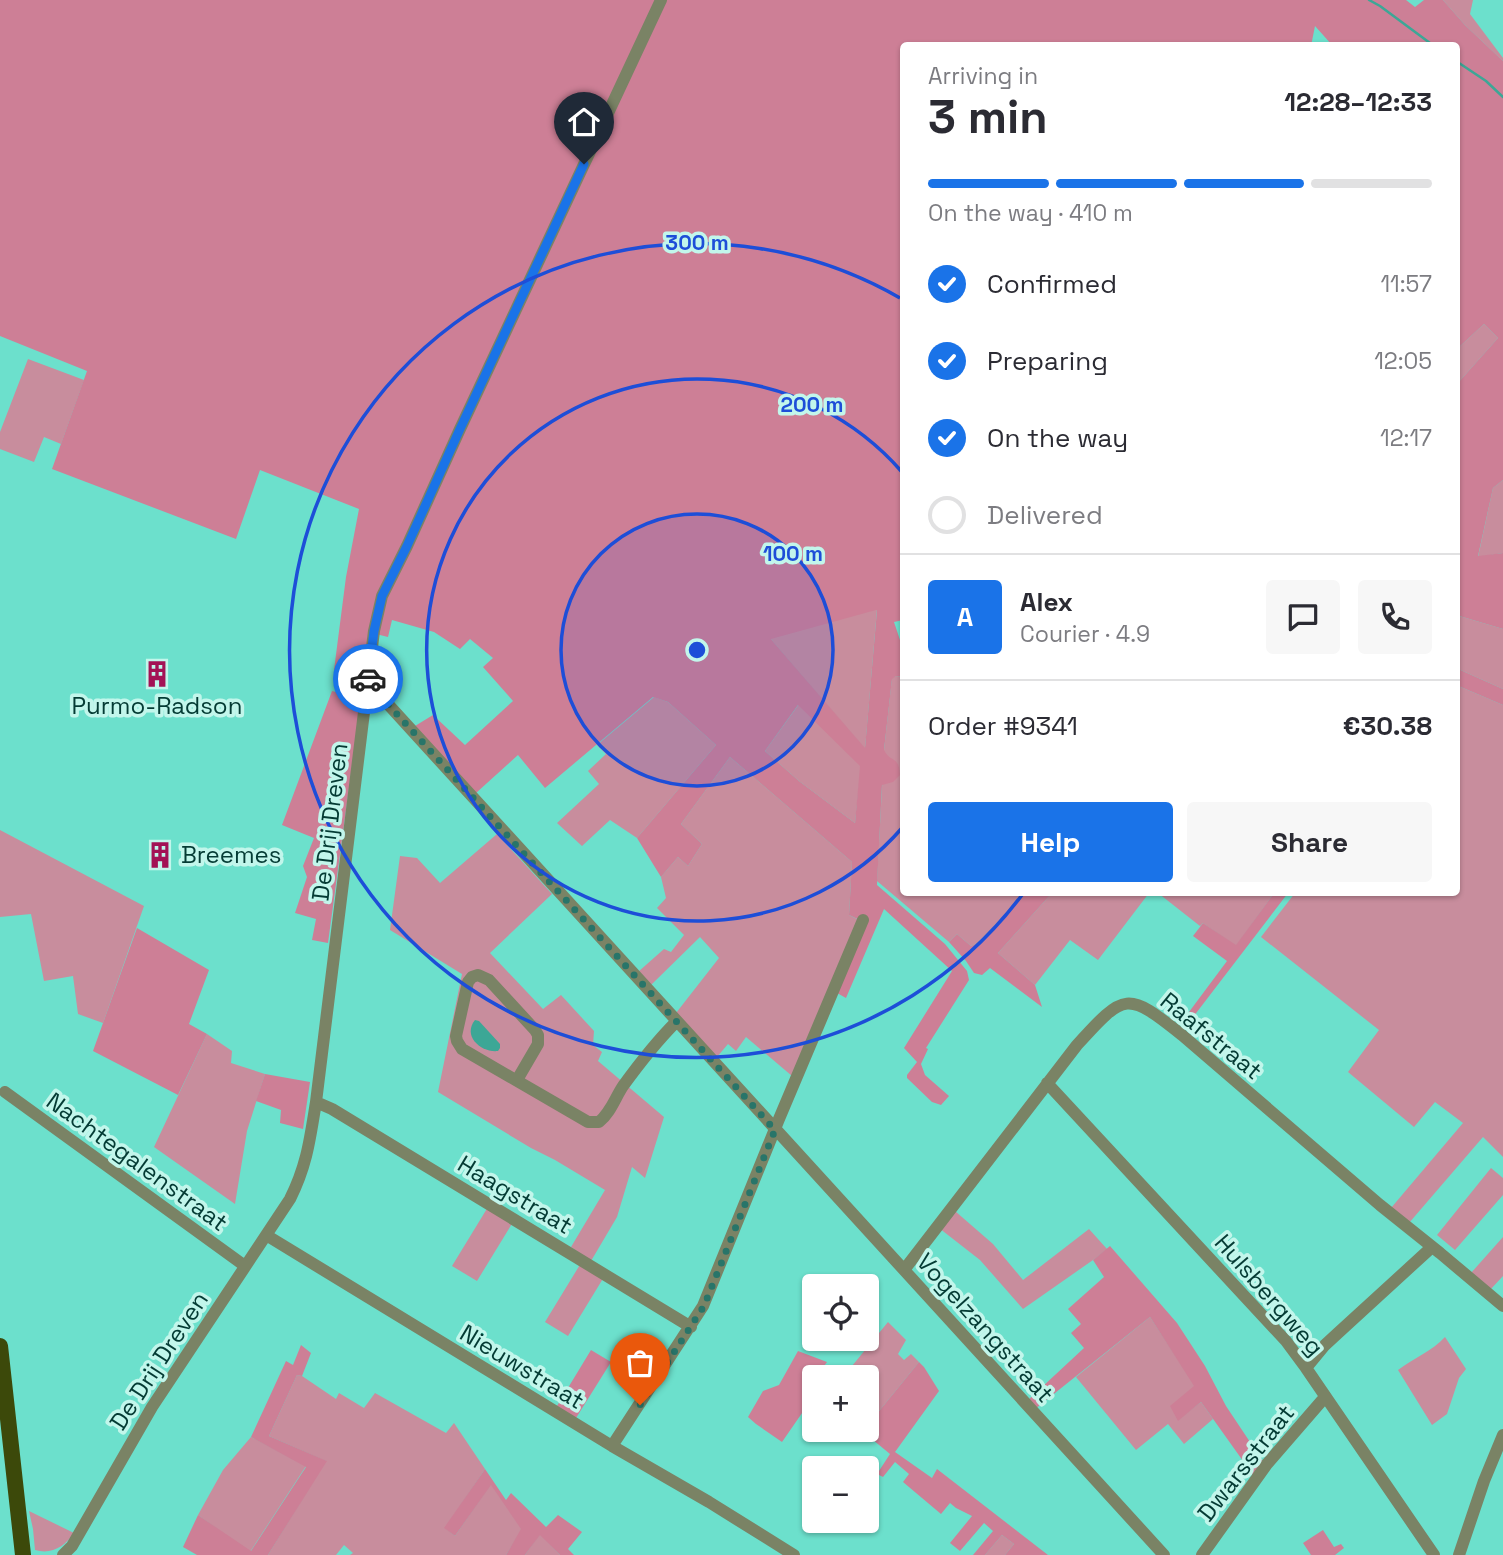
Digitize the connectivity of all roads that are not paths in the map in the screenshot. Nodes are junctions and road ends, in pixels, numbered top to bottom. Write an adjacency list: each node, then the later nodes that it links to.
1 (661, 0): 2 (street, De Drij Dreven)
2 (367, 691): 4 (street, Vogelzangstraat); 8 (street, De Drij Dreven)
3 (863, 920): 9 (street)
4 (676, 1022): 5 (street); 9 (street, Vogelzangstraat)
5 (517, 1080): 5 (street)
6 (1046, 1083): 11 (street, Raafstraat); 13 (street, Raafstraat); 17 (street, Hulsbergweg)
7 (5, 1092): 12 (street, Nachtegalenstraat)
8 (316, 1102): 10 (street, De Drij Dreven); 15 (street, Haagstraat)
9 (775, 1130): 13 (street, Vogelzangstraat); 15 (street)
10 (266, 1235): 12 (street, De Drij Dreven); 20 (street, Nieuwstraat)
11 (1432, 1247): 14 (street, Raafstraat); 17 (street)
12 (245, 1266): 22 (street, De Drij Dreven)
13 (904, 1270): 24 (street, Vogelzangstraat)
14 (1503, 1306)
15 (691, 1327): 20 (street)
16 (0, 1346): 21 (main road)
17 (1306, 1368): 18 (street, Hulsbergweg)
18 (1325, 1397): 25 (street, Dwarsstraat); 26 (street, Hulsbergweg)
19 (1503, 1434): 27 (street)
20 (612, 1446): 23 (street, Nieuwstraat)
21 (23, 1555)
22 (62, 1555)
23 (794, 1555)
24 (1164, 1555)
25 (1202, 1555)
26 (1434, 1555)
27 (1459, 1555)

